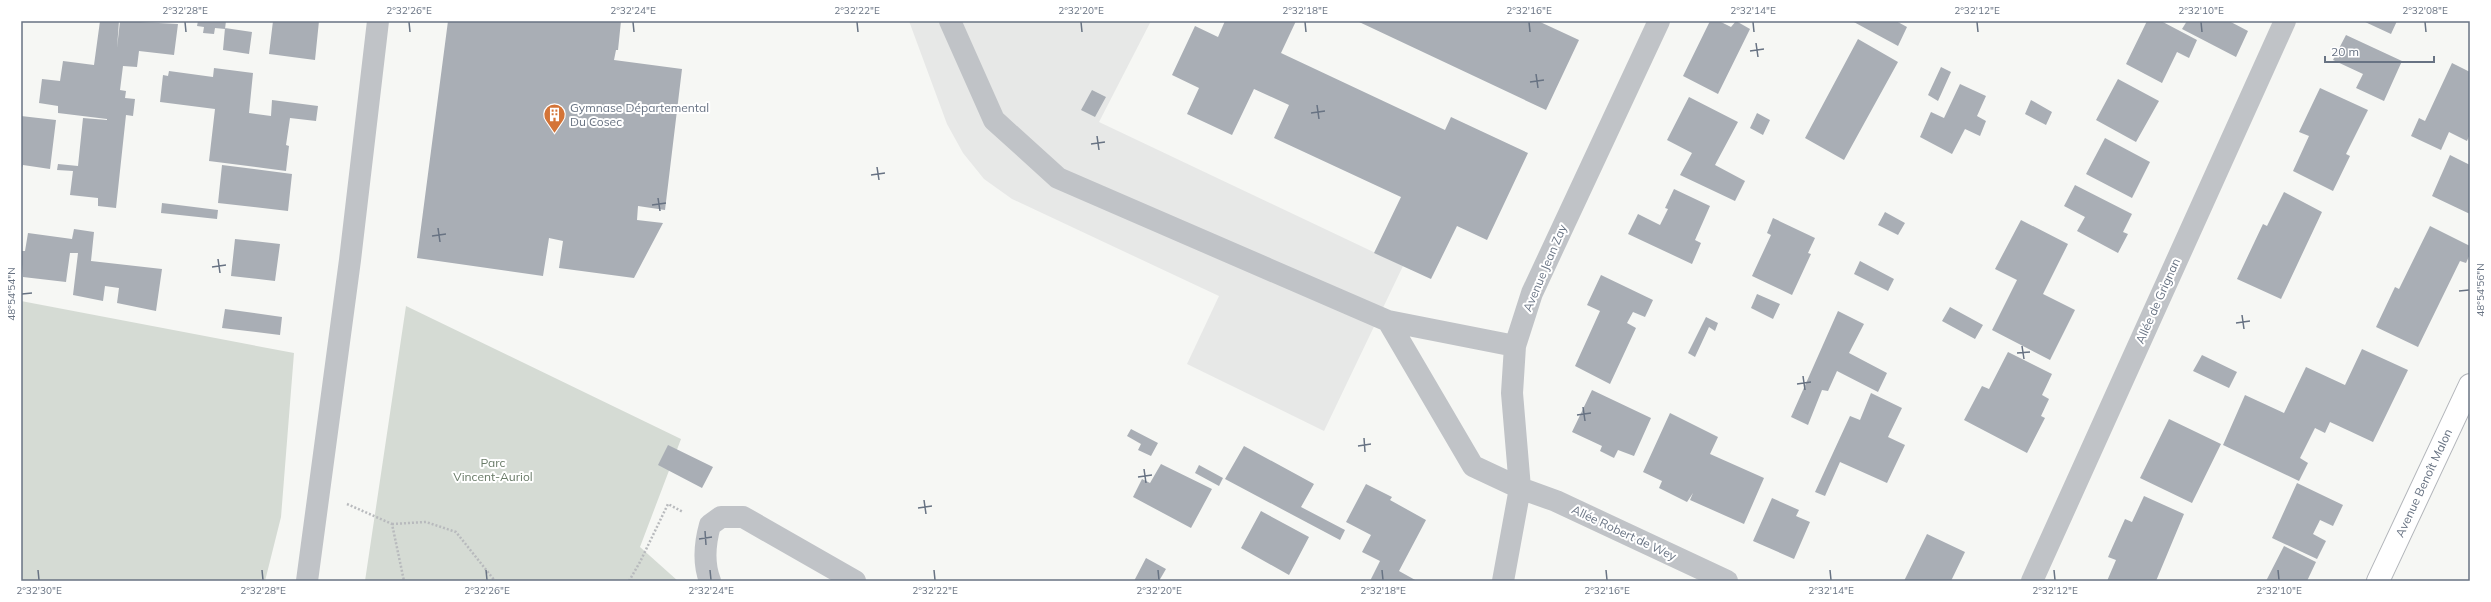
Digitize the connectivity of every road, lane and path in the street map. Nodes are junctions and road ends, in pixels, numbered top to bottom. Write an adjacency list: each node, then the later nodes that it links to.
1 (378, 21): 9 (street)
2 (950, 21): 5 (street)
3 (1659, 21): 6 (street, Avenue Jean Zay)
4 (2284, 21): 20 (street, Allée de Grignan)
5 (1388, 321): 6 (street); 8 (street, Allée Robert de Wey)
6 (1515, 346): 8 (street, Avenue Jean Zay)
7 (2470, 385): 21 (main road, Avenue Benoît Malon)
8 (1520, 488): 18 (street, Avenue Jean Zay); 19 (street, Allée Robert de Wey)
9 (319, 492): 10 (path); 12 (street)
10 (392, 524): 13 (path); 14 (path)
11 (710, 525): 15 (path); 16 (street); 17 (street)
12 (307, 581)
13 (404, 581)
14 (495, 581)
15 (629, 581)
16 (710, 581)
17 (855, 581)
18 (1504, 581)
19 (1727, 581)
20 (2032, 581)
21 (2378, 581)

